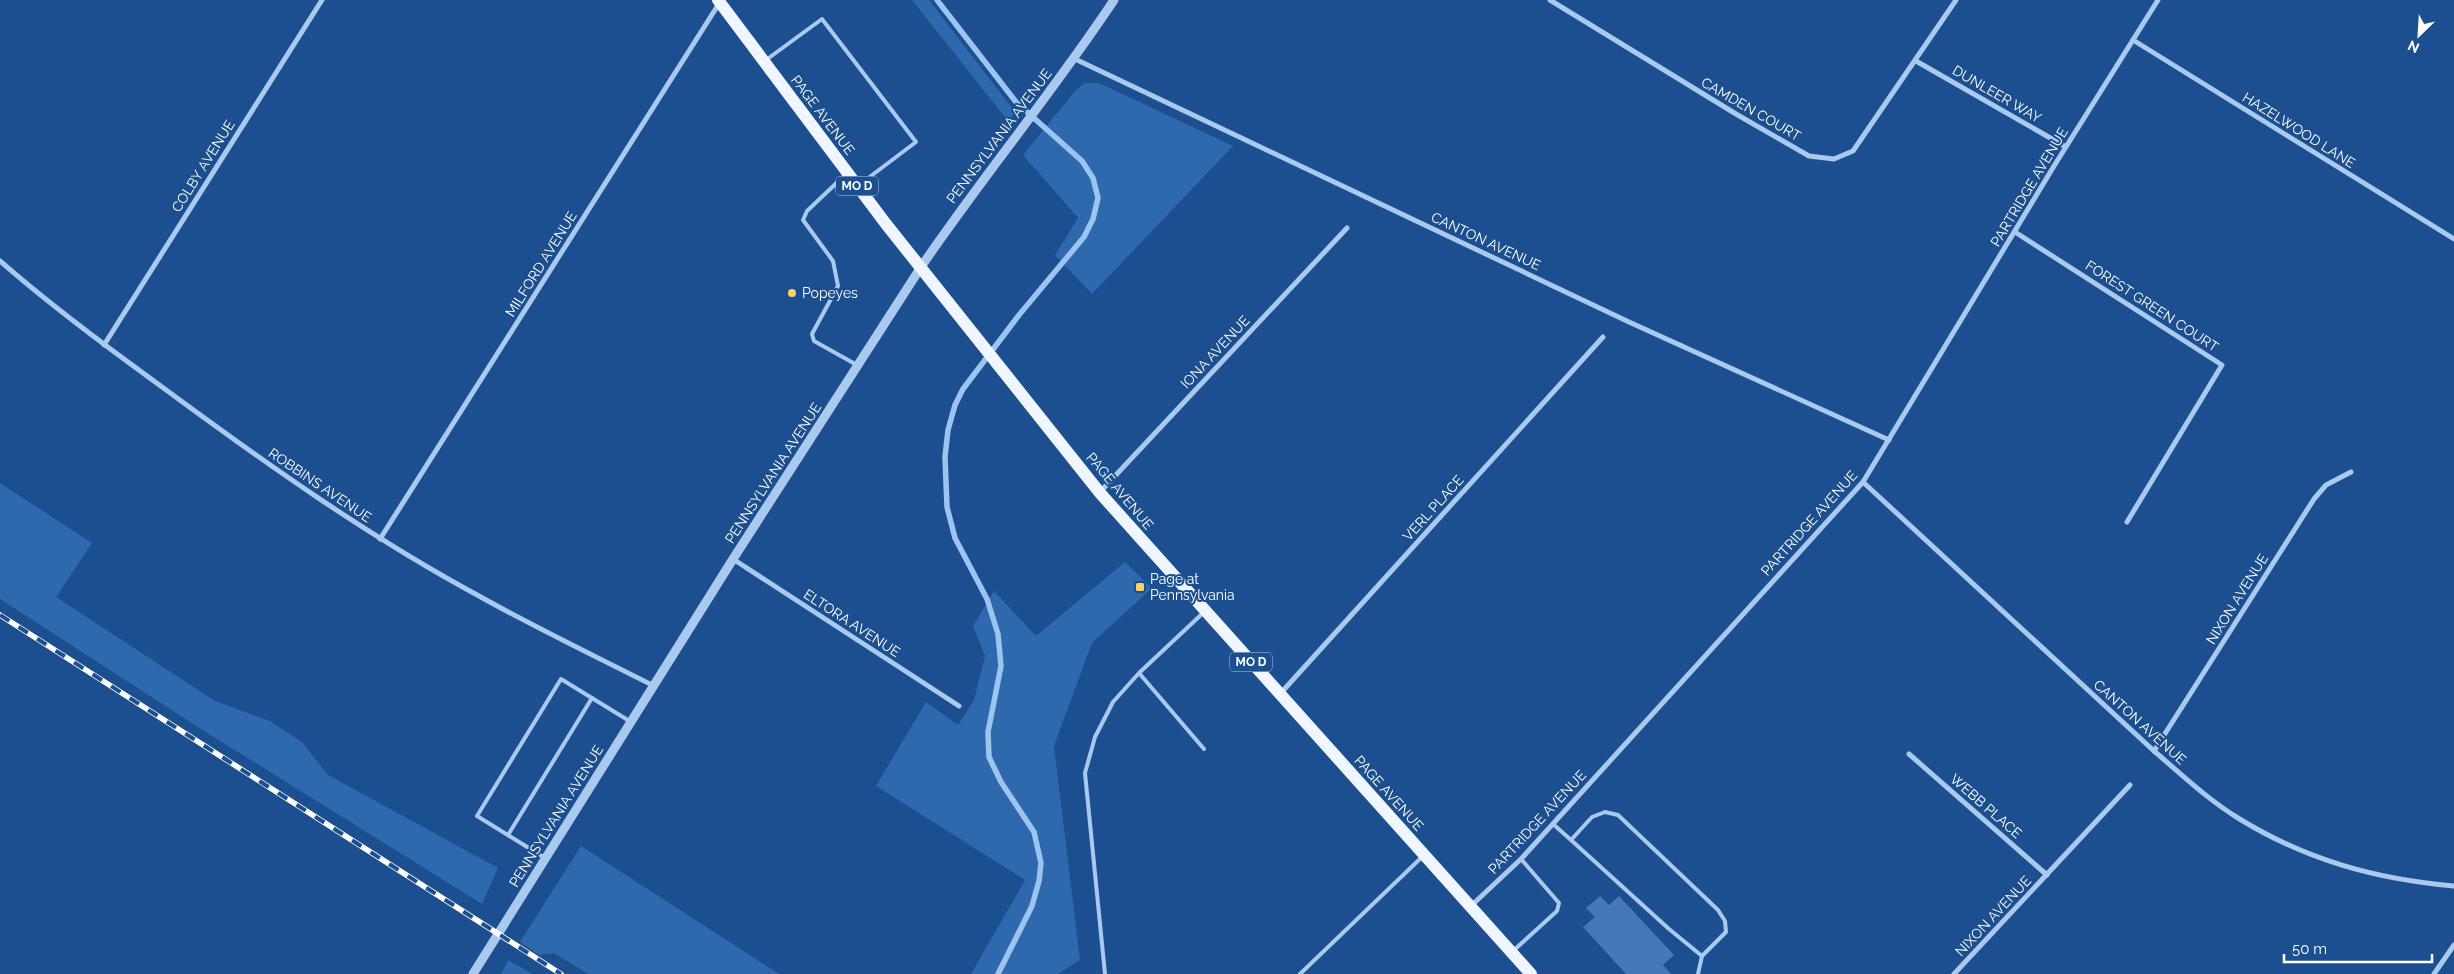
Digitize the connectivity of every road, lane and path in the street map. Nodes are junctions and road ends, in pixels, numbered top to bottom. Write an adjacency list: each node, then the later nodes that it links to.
1 (322, 0): 20 (street, COLBY AVENUE)
2 (1114, 0): 8 (street, PENNSYLVANIA AVENUE)
3 (1550, 0): 9 (street, CAMDEN COURT)
4 (1956, 0): 9 (street, CAMDEN COURT)
5 (2158, 0): 7 (street, PARTRIDGE AVENUE)
6 (719, 1): 10 (main road, PAGE AVENUE / MO D); 27 (street, MILFORD AVENUE)
7 (2133, 40): 11 (street, PARTRIDGE AVENUE); 16 (street, HAZELWOOD LANE)
8 (1075, 59): 18 (street, PENNSYLVANIA AVENUE); 22 (street, CANTON AVENUE)
9 (1916, 61): 11 (street, DUNLEER WAY)
10 (764, 62): 12 (main road, PAGE AVENUE / MO D); 13 (lane)
11 (2066, 147): 15 (street, PARTRIDGE AVENUE)
12 (847, 173): 13 (main road, PAGE AVENUE / MO D); 21 (lane)
13 (858, 186): 18 (main road, PAGE AVENUE / MO D)
14 (1347, 228): 25 (street, IONA AVENUE)
15 (2015, 232): 22 (street, PARTRIDGE AVENUE); 26 (street, FOREST GREEN COURT)
16 (2454, 239)
17 (0, 261): 20 (street, ROBBINS AVENUE)
18 (921, 267): 21 (street, PENNSYLVANIA AVENUE); 25 (main road, PAGE AVENUE / MO D)
19 (1603, 337): 32 (street, VERL PLACE)
20 (104, 345): 27 (street, ROBBINS AVENUE)
21 (858, 366): 28 (street, PENNSYLVANIA AVENUE)
22 (1889, 440): 24 (street, PARTRIDGE AVENUE)
23 (2350, 472): 43 (street, NIXON AVENUE)
24 (1863, 482): 43 (street, CANTON AVENUE); 46 (street, PARTRIDGE AVENUE)
25 (1100, 493): 29 (main road, PAGE AVENUE / MO D)
26 (2127, 522)
27 (380, 538): 31 (street, ROBBINS AVENUE)
28 (733, 559): 31 (street, PENNSYLVANIA AVENUE); 35 (street, ELTORA AVENUE)
29 (1205, 611): 30 (lane); 32 (main road, PAGE AVENUE / MO D)
30 (1139, 673): 42 (lane); 59 (lane)
31 (654, 686): 37 (street, PENNSYLVANIA AVENUE)
32 (1280, 694): 49 (main road, PAGE AVENUE / MO D)
33 (592, 698): 34 (lane); 37 (lane); 41 (lane)
34 (546, 703): 36 (lane); 38 (lane)
35 (960, 706)
36 (552, 707)
37 (631, 722): 50 (street, PENNSYLVANIA AVENUE)
38 (531, 729): 39 (lane); 47 (lane)
39 (537, 732)
40 (556, 744): 41 (lane)
41 (561, 748): 47 (lane)
42 (1204, 749)
43 (2154, 751): 53 (street, CANTON AVENUE)
44 (1909, 754): 52 (street, WEBB PLACE)
45 (2130, 785): 52 (street, NIXON AVENUE)
46 (1553, 824): 48 (lane); 51 (street, PARTRIDGE AVENUE)
47 (508, 835): 50 (lane)
48 (1571, 840): 57 (lane); 57 (lane)
49 (1424, 855): 54 (main road, PAGE AVENUE / MO D); 60 (lane)
50 (546, 858): 58 (street, PENNSYLVANIA AVENUE)
51 (1521, 859): 54 (street, PARTRIDGE AVENUE); 56 (lane)
52 (2048, 875): 63 (street, NIXON AVENUE)
53 (2454, 886)
54 (1470, 906): 56 (main road, PAGE AVENUE / MO D)
55 (2454, 945): 64 (street)
56 (1511, 952): 61 (main road, PAGE AVENUE / MO D)
57 (1702, 956): 62 (lane)
58 (474, 974)
59 (1105, 974)
60 (1300, 974)
61 (1531, 974)
62 (1698, 974)
63 (1954, 974)
64 (2434, 974)

